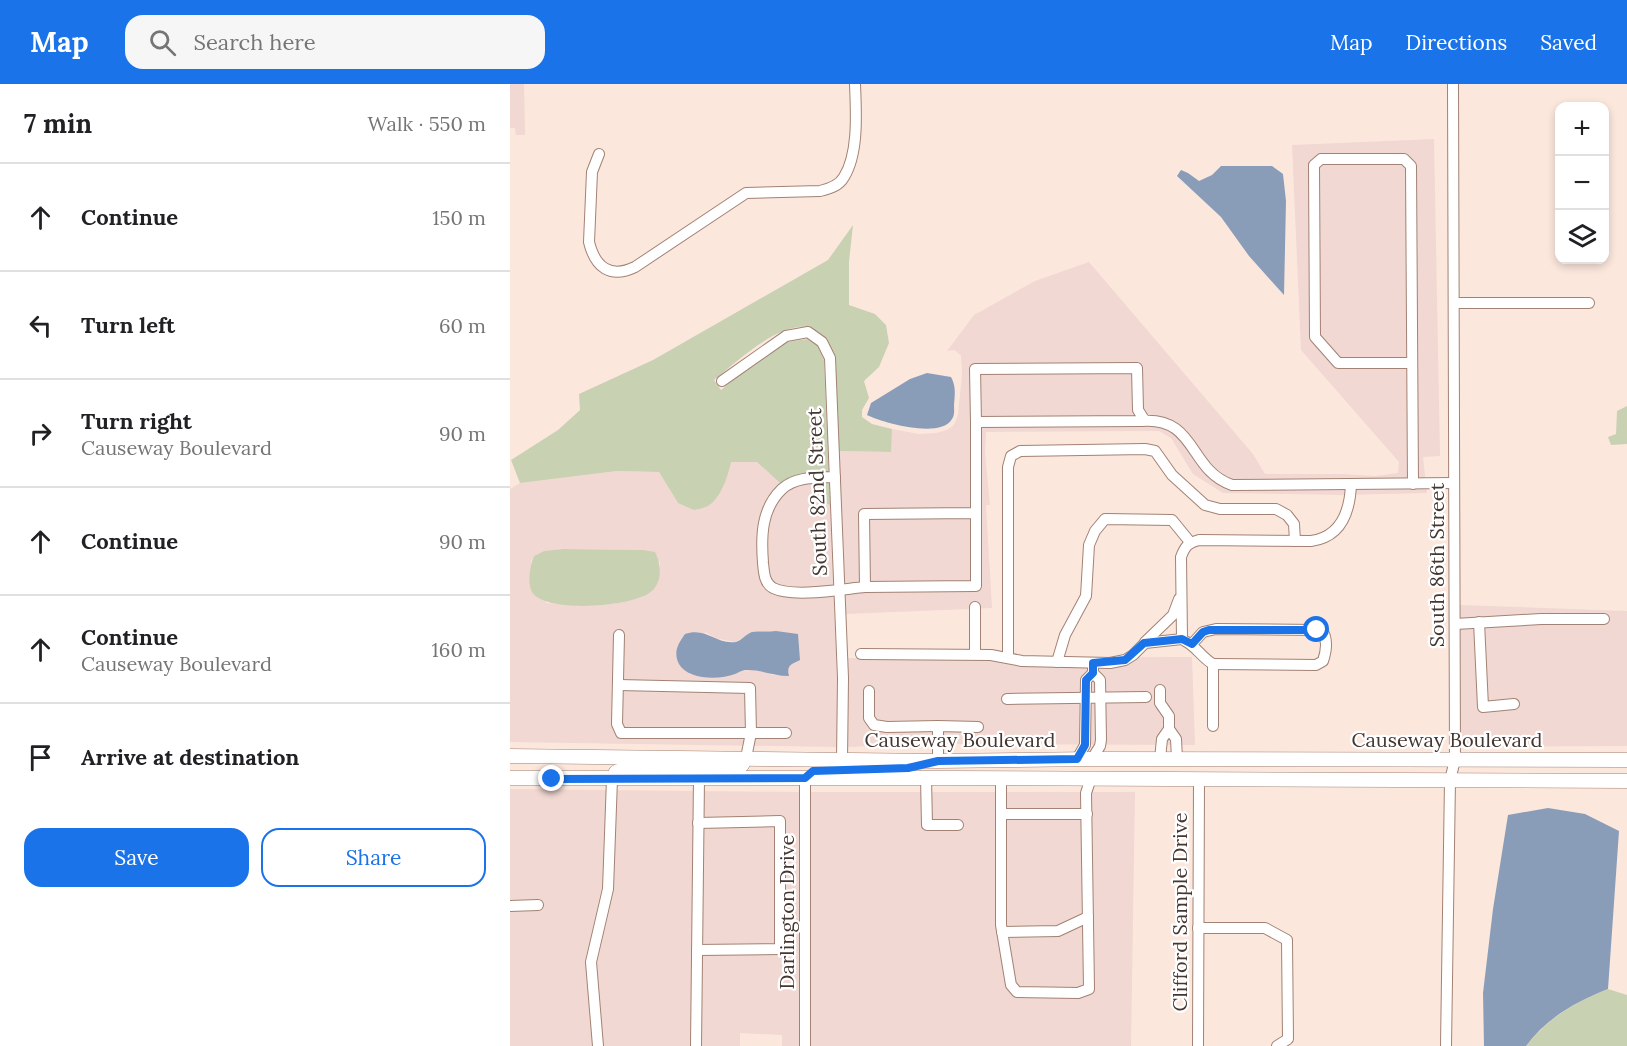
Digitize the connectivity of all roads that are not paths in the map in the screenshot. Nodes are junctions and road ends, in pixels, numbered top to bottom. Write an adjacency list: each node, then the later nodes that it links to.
1 (855, 84): 3 (street)
2 (1453, 84): 4 (street, South 86th Street)
3 (599, 154)
4 (1454, 303): 5 (street); 11 (street, South 86th Street)
5 (1589, 303)
6 (1412, 363): 6 (street); 13 (street)
7 (722, 381): 10 (street, South 82nd Street)
8 (1145, 421): 9 (street); 9 (street); 12 (street)
9 (976, 422): 14 (street)
10 (835, 477): 19 (street, South 82nd Street); 19 (street)
11 (1454, 483): 13 (street); 23 (street, South 86th Street)
12 (1351, 484): 13 (street); 15 (street)
13 (1413, 484)
14 (975, 513): 18 (street); 18 (street)
15 (1295, 541): 16 (street); 29 (street)
16 (1190, 542): 17 (street); 30 (street)
17 (1181, 586): 25 (street); 26 (street)
18 (865, 587): 19 (street)
19 (839, 591): 54 (street, South 82nd Street)
20 (975, 607): 28 (street)
21 (1604, 620): 22 (street)
22 (1479, 622): 23 (street); 40 (street)
23 (1455, 624): 55 (street, South 86th Street)
24 (619, 635): 33 (street)
25 (1187, 641): 26 (street); 31 (street); 31 (street)
26 (1144, 643): 32 (street)
27 (861, 654): 28 (street)
28 (975, 654): 29 (street)
29 (1008, 658): 30 (street)
30 (1057, 663): 32 (street)
31 (1213, 664): 42 (street)
32 (1093, 668): 37 (street); 38 (street)
33 (619, 686): 45 (street); 45 (street)
34 (1160, 690): 44 (street)
35 (869, 691): 41 (street)
36 (1146, 697): 38 (street)
37 (1086, 698): 38 (street); 39 (street); 49 (street)
38 (1100, 698): 50 (street)
39 (1007, 699)
40 (1514, 704)
41 (938, 726): 43 (street); 57 (street)
42 (1213, 726)
43 (978, 727)
44 (1169, 729): 51 (street); 52 (street)
45 (751, 733): 46 (street); 48 (street)
46 (786, 733)
47 (510, 756): 48 (main road, Causeway Boulevard)
48 (746, 758): 54 (main road, Causeway Boulevard); 59 (main road)
49 (1077, 759): 50 (main road, Causeway Boulevard); 57 (main road, Causeway Boulevard)
50 (1092, 759): 51 (main road, Causeway Boulevard); 63 (main road)
51 (1160, 759): 52 (main road, Causeway Boulevard)
52 (1177, 759): 53 (main road, Causeway Boulevard)
53 (1237, 759): 55 (main road, Causeway Boulevard); 65 (main road)
54 (842, 760): 57 (main road, Causeway Boulevard)
55 (1455, 760): 56 (main road, Causeway Boulevard); 67 (street, South 86th Street)
56 (1627, 760)
57 (938, 761): 61 (main road)
58 (510, 778): 59 (main road, Causeway Boulevard)
59 (612, 778): 60 (main road, Causeway Boulevard); 79 (street)
60 (699, 778): 61 (main road, Causeway Boulevard); 71 (street)
61 (805, 778): 62 (main road, Causeway Boulevard); 81 (street, Darlington Drive)
62 (926, 778): 63 (main road, Causeway Boulevard); 72 (street)
63 (952, 778): 64 (main road, Causeway Boulevard)
64 (1001, 778): 65 (main road, Causeway Boulevard); 69 (street)
65 (1091, 778): 66 (main road, Causeway Boulevard); 70 (street)
66 (1199, 779): 67 (main road, Causeway Boulevard); 76 (street, Clifford Sample Drive)
67 (1450, 780): 68 (main road, Causeway Boulevard); 84 (street, South 86th Street)
68 (1627, 781)
69 (1001, 814): 70 (street); 77 (street)
70 (1087, 814): 75 (street)
71 (698, 823): 78 (street); 78 (street)
72 (958, 825)
73 (538, 905): 74 (street)
74 (510, 906)
75 (1088, 917): 77 (street); 77 (street)
76 (1198, 928): 82 (street, Clifford Sample Drive); 83 (street)
77 (1002, 932)
78 (697, 950): 80 (street)
79 (598, 1046)
80 (696, 1046)
81 (804, 1046)
82 (1198, 1046)
83 (1276, 1046)
84 (1446, 1046)

